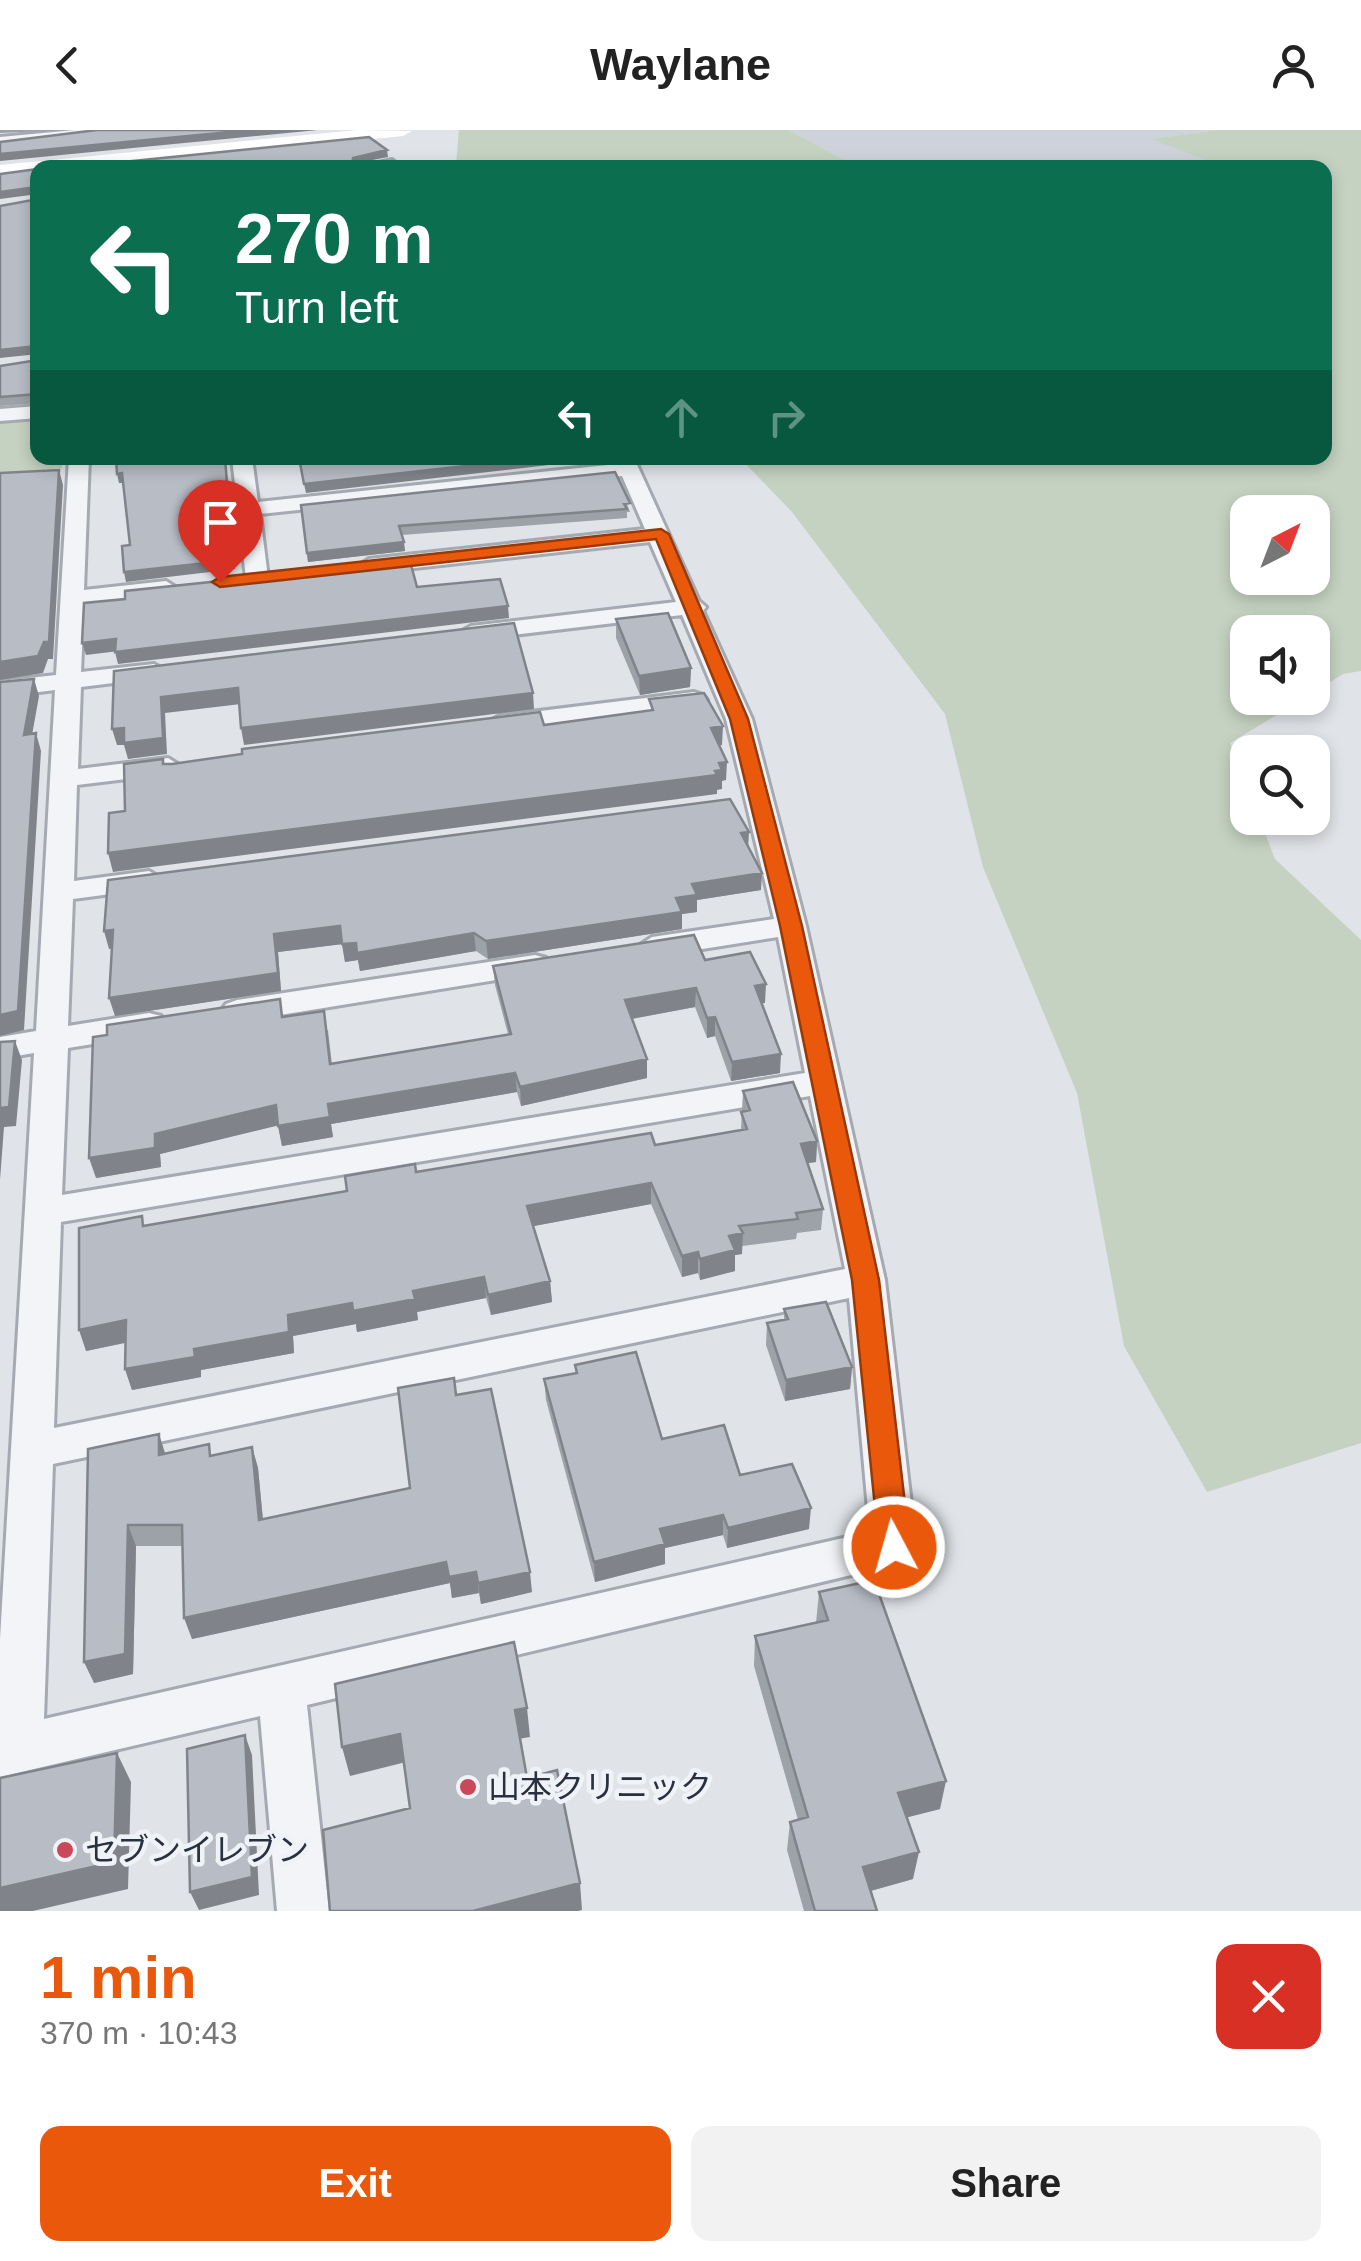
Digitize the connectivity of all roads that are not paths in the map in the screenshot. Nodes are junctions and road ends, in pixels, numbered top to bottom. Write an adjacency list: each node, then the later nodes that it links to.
1 (115, 130): 3 (street)
2 (403, 131): 6 (street)
3 (38, 134): 4 (street); 5 (street)
4 (0, 141)
5 (53, 160)
6 (115, 160)
7 (30, 168): 8 (street)
8 (0, 171)
9 (30, 413): 10 (street)
10 (0, 415)
11 (243, 465): 15 (street)
12 (610, 465): 15 (street)
13 (627, 465): 16 (street)
14 (72, 469): 20 (street)
15 (249, 509): 18 (street)
16 (661, 534): 17 (street); 21 (street)
17 (353, 567)
18 (257, 578)
19 (182, 586): 20 (street)
20 (72, 598): 24 (street)
21 (694, 607): 22 (street); 26 (street)
22 (439, 637)
23 (185, 667): 24 (street)
24 (67, 681): 25 (street); 29 (street)
25 (0, 689)
26 (728, 696): 27 (street); 32 (street)
27 (473, 728)
28 (199, 762): 29 (street)
29 (62, 779): 31 (street)
30 (174, 877): 31 (street)
31 (57, 892): 35 (street)
32 (791, 926): 33 (street); 37 (street)
33 (616, 953)
34 (557, 962): 35 (street)
35 (51, 1039): 36 (street); 38 (street)
36 (0, 1048)
37 (823, 1082): 38 (street); 39 (street)
38 (42, 1212): 40 (street)
39 (866, 1280): 40 (street); 41 (street)
40 (32, 1450): 42 (street)
41 (280, 1689): 42 (street); 43 (street)
42 (9, 1751)
43 (304, 1911)

